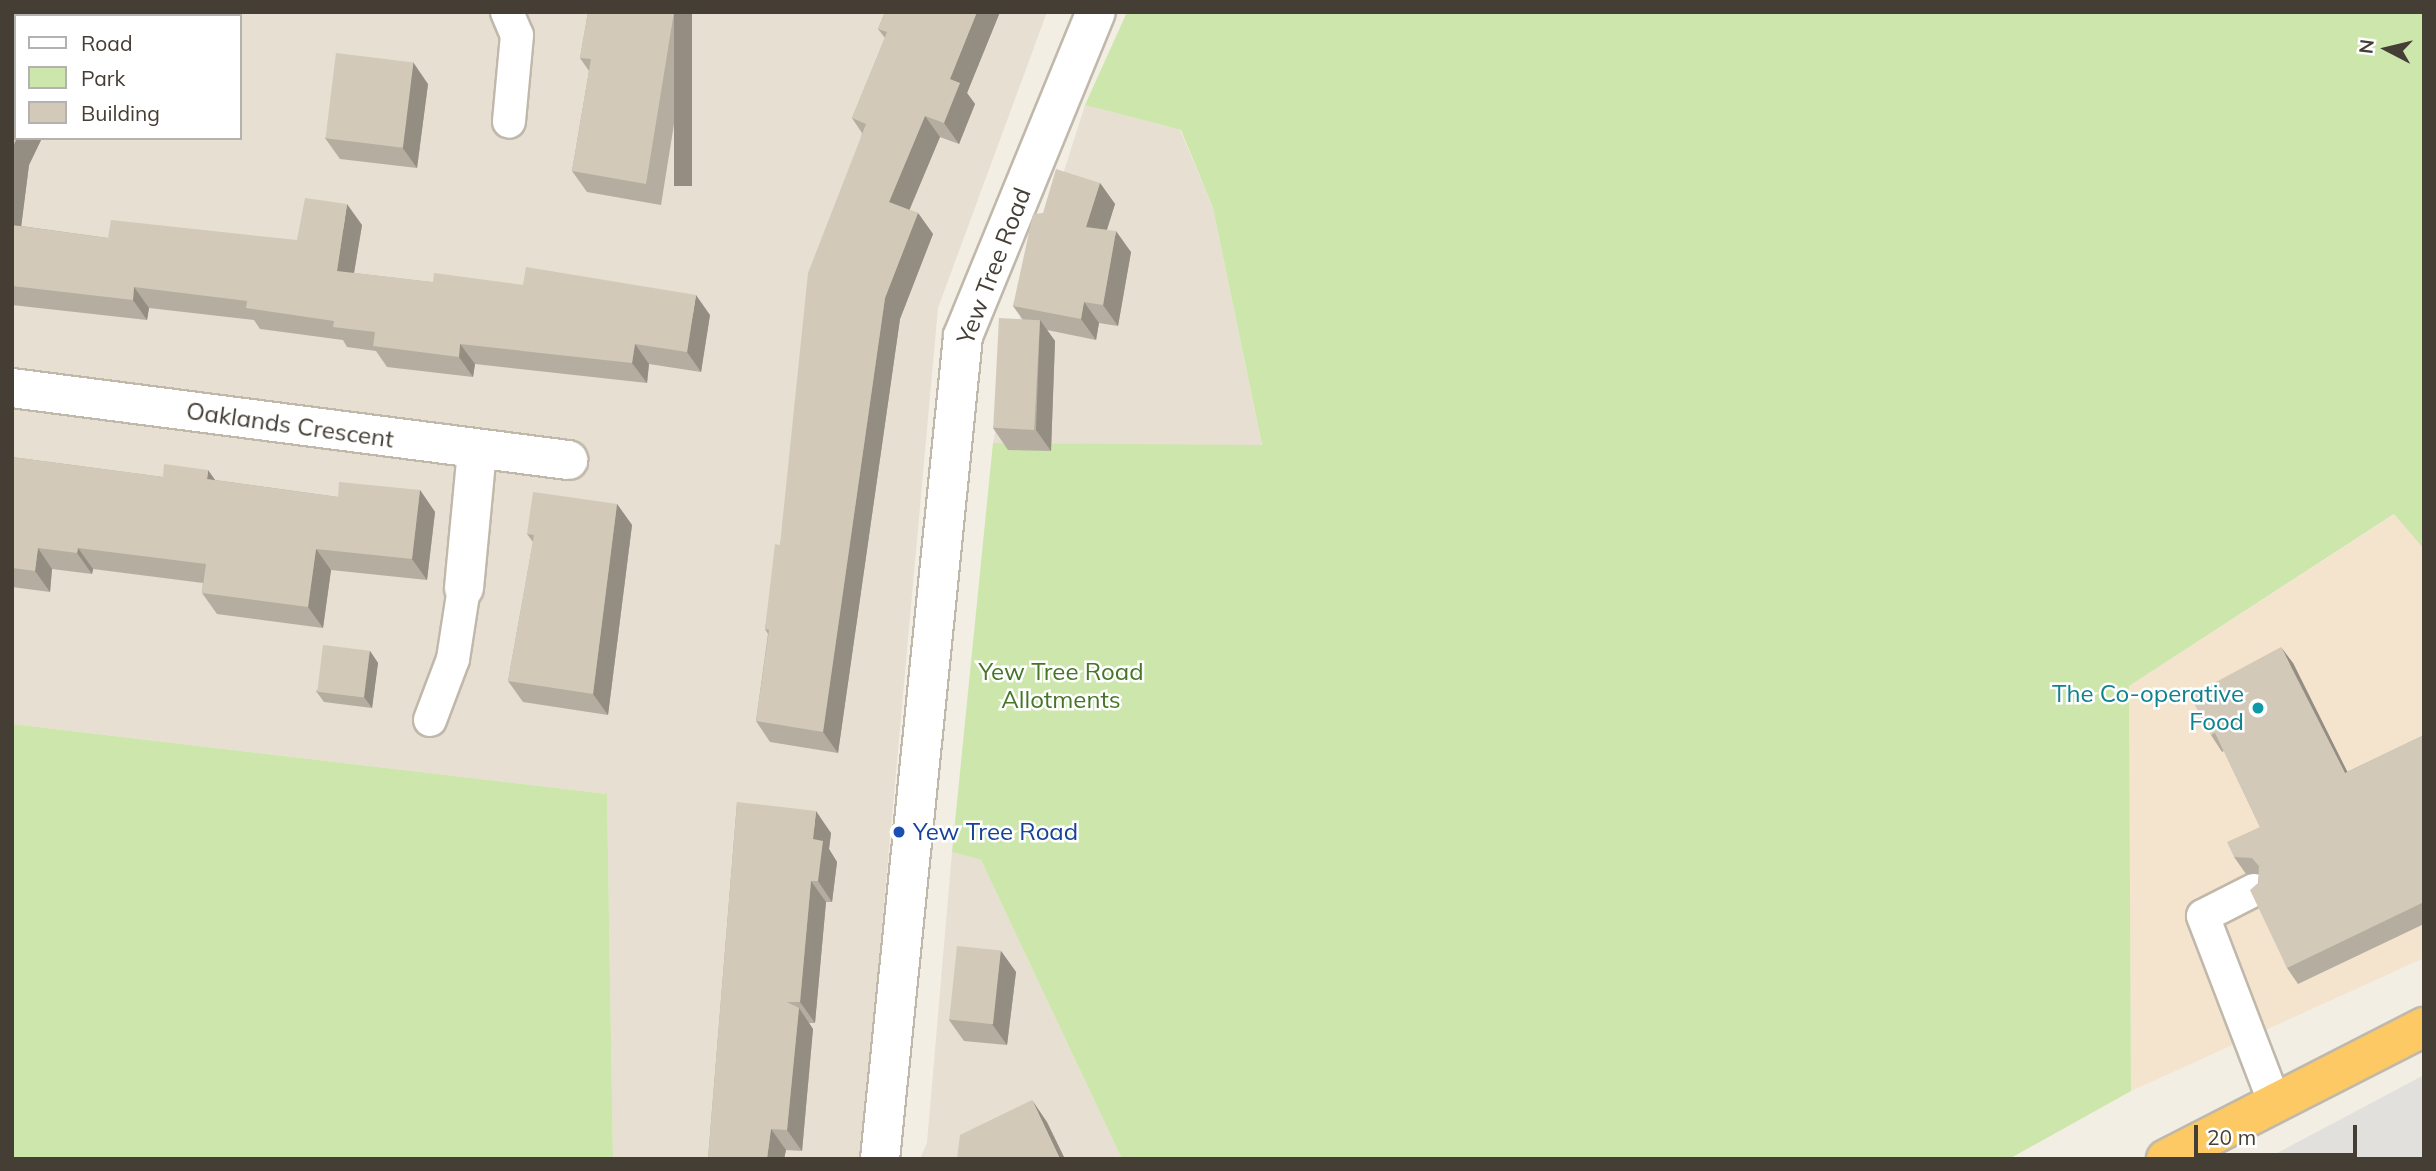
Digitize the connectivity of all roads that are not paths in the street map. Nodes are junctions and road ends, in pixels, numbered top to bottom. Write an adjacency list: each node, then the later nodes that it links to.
1 (507, 12): 3 (lane)
2 (1096, 12): 12 (street, Yew Tree Road)
3 (509, 122)
4 (12, 388): 5 (street, Oaklands Crescent)
5 (477, 450): 6 (street, Oaklands Crescent); 7 (street)
6 (568, 460)
7 (464, 588): 8 (lane)
8 (430, 720)
9 (2254, 890): 11 (lane)
10 (2424, 1027): 11 (highway)
11 (2274, 1104): 13 (highway)
12 (880, 1159)
13 (2166, 1159)

